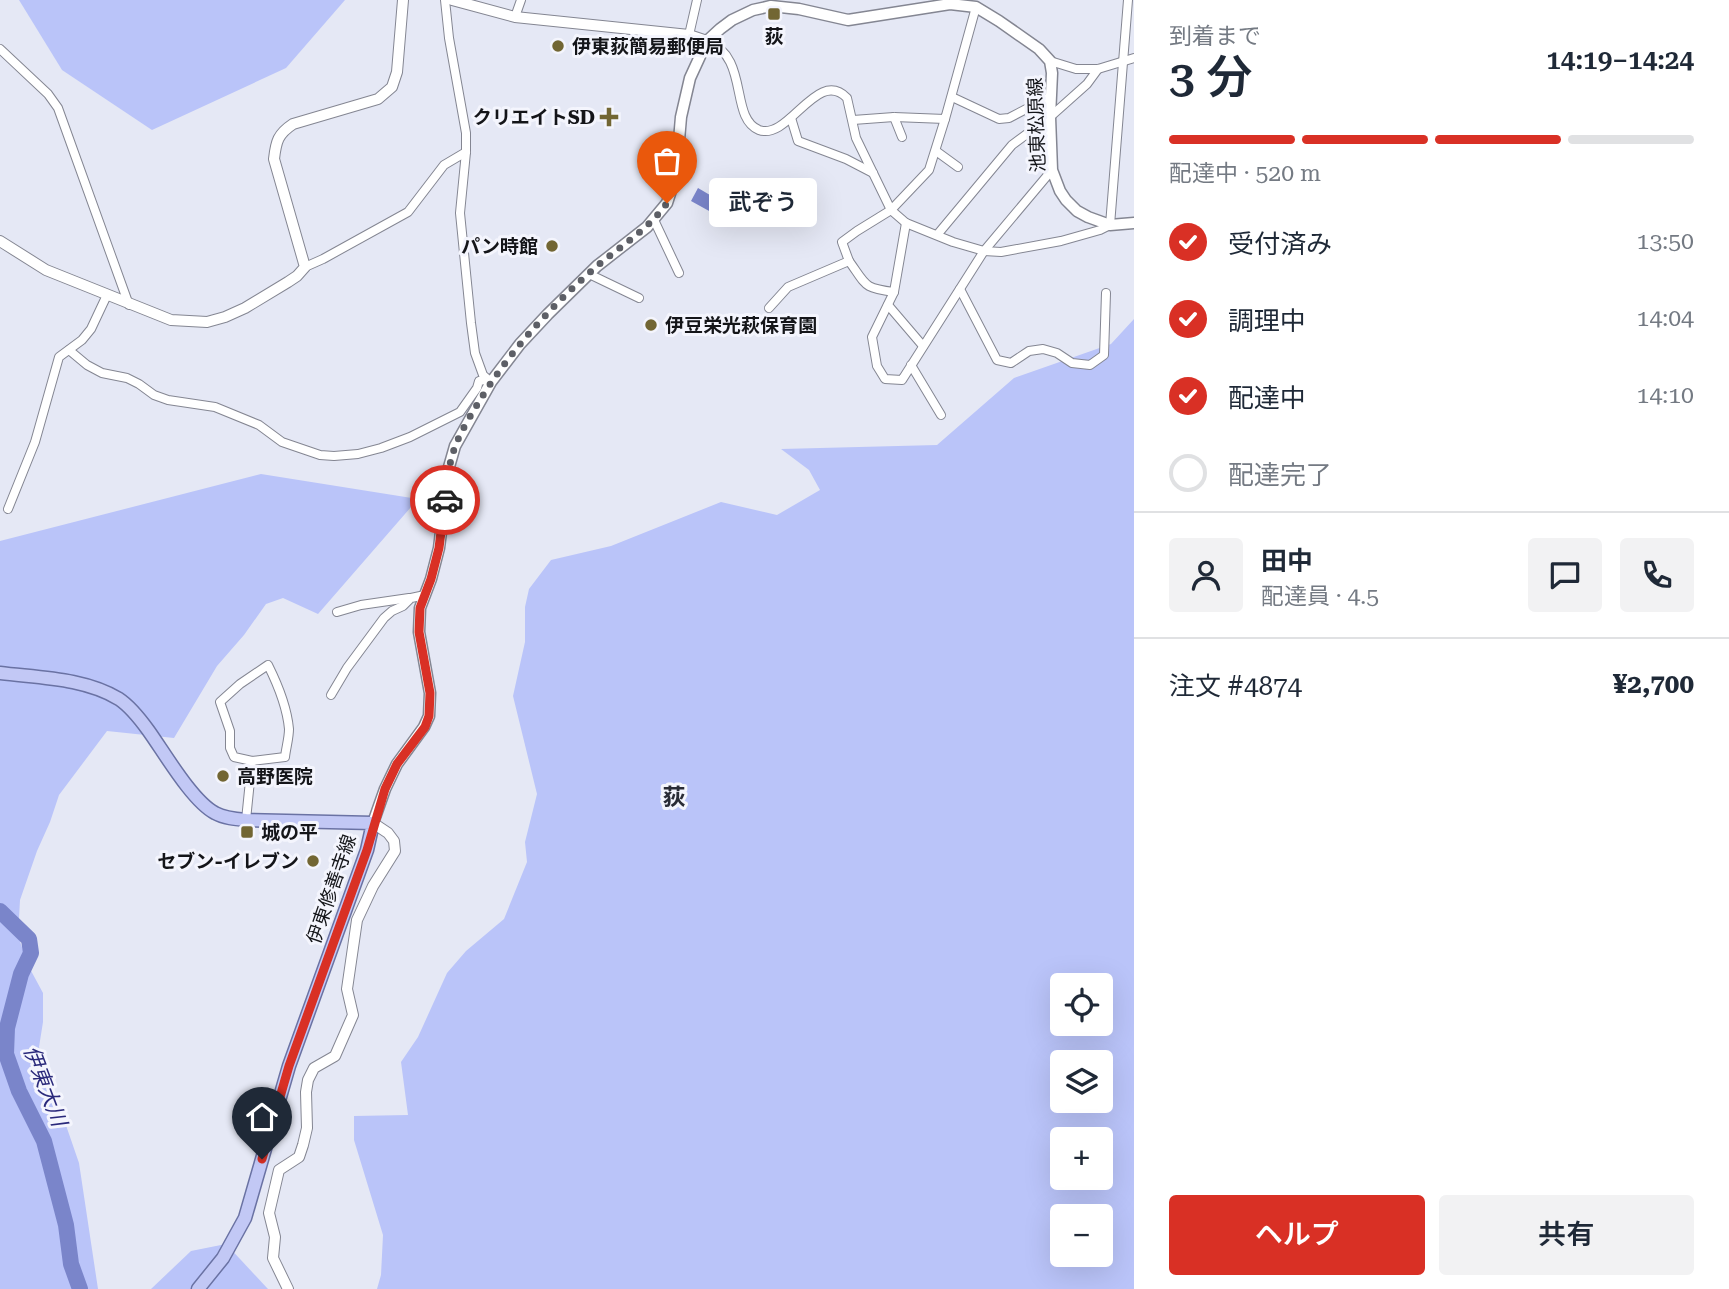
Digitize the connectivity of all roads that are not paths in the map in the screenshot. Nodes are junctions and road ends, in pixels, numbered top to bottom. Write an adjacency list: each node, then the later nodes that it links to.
1 (402, 0): 39 (street)
2 (445, 0): 26 (street)
3 (452, 0): 9 (street)
4 (521, 0): 9 (street)
5 (697, 0): 10 (street)
6 (1128, 0): 15 (street)
7 (926, 4): 8 (main road, 池東松原線); 11 (main road, 池東松原線)
8 (976, 7): 14 (main road, 池東松原線); 18 (street)
9 (515, 17): 10 (street)
10 (689, 35): 11 (street)
11 (707, 41): 21 (street); 31 (main road, 池東松原線)
12 (0, 49): 47 (street)
13 (1134, 58): 15 (street)
14 (1050, 61): 16 (street); 17 (main road, 池東松原線)
15 (1124, 61): 16 (street); 34 (street)
16 (1098, 69): 20 (street)
17 (1051, 96): 18 (street); 20 (main road, 池東松原線)
18 (951, 97): 22 (street)
19 (894, 117): 22 (street); 23 (street); 24 (street)
20 (1050, 117): 28 (main road, 池東松原線); 35 (street)
21 (791, 118): 23 (street); 29 (street)
22 (945, 119): 25 (street)
23 (853, 120): 29 (street)
24 (902, 137)
25 (936, 151): 27 (street); 30 (street)
26 (466, 152): 39 (street); 53 (street)
27 (958, 167)
28 (1052, 170): 34 (main road, 池東松原線); 37 (street)
29 (873, 173): 30 (street)
30 (891, 210): 32 (street); 38 (street)
31 (654, 220): 40 (street); 41 (main road, 池東松原線)
32 (906, 223): 35 (street); 43 (street)
33 (1134, 223): 34 (main road, 池東松原線)
34 (1111, 225): 37 (street)
35 (937, 235): 37 (street)
36 (0, 241): 45 (street)
37 (984, 251): 42 (street)
38 (849, 261): 43 (street); 49 (street)
39 (305, 267): 47 (street)
40 (679, 273)
41 (589, 274): 46 (street); 53 (main road, 池東松原線)
42 (960, 289): 44 (street); 50 (street)
43 (894, 292): 48 (street)
44 (1106, 293)
45 (107, 295): 47 (street); 51 (street)
46 (639, 298)
47 (129, 304)
48 (888, 305): 50 (street); 52 (street)
49 (768, 308)
50 (923, 346): 52 (street)
51 (69, 350): 53 (street); 55 (street)
52 (911, 365): 54 (street)
53 (491, 382): 56 (main road, 池東松原線)
54 (941, 415)
55 (8, 509)
56 (425, 595): 57 (street); 63 (main road, 池東松原線)
57 (411, 598): 58 (street); 60 (street)
58 (337, 612)
59 (0, 673): 62 (main road, 伊東修善寺線)
60 (331, 695)
61 (252, 761): 61 (street); 62 (street)
62 (246, 820): 63 (main road, 伊東修善寺線)
63 (373, 823): 64 (main road, 伊東修善寺線); 65 (street)
64 (198, 1289)
65 (288, 1289)

